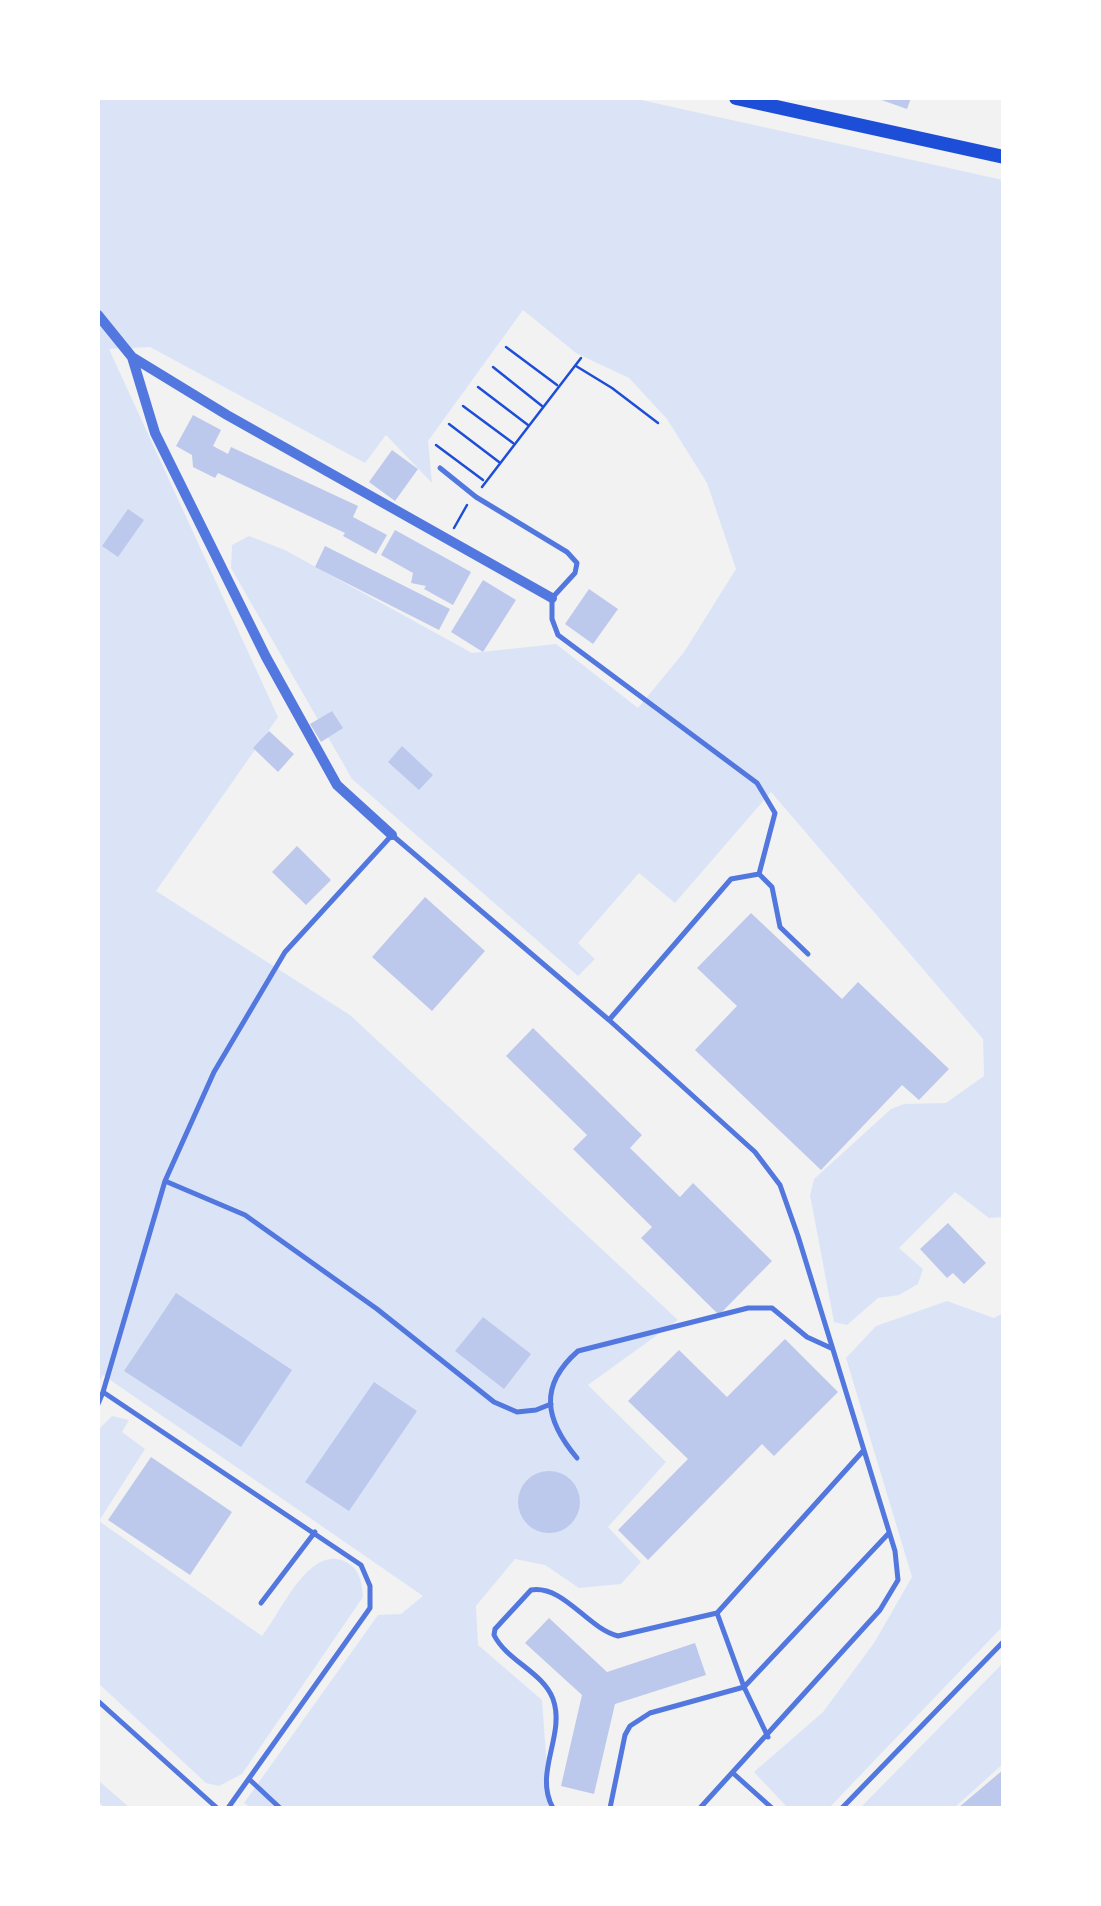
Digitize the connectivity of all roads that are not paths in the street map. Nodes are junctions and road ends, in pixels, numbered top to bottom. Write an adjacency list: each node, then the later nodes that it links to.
1 (736, 98): 2 (main road)
2 (1004, 157)
3 (98, 315): 4 (street)
4 (132, 357): 6 (street); 7 (street)
5 (440, 468): 6 (lane)
6 (552, 598): 8 (lane)
7 (392, 835): 10 (lane); 11 (lane)
8 (759, 874): 9 (lane); 10 (lane)
9 (808, 954)
10 (609, 1020): 12 (lane)
11 (165, 1181): 13 (lane); 15 (lane)
12 (831, 1348): 15 (lane); 16 (lane)
13 (103, 1392): 14 (lane); 18 (lane)
14 (98, 1404)
15 (551, 1404): 17 (lane)
16 (863, 1451): 19 (lane); 21 (lane)
17 (577, 1458)
18 (315, 1532): 20 (lane); 27 (lane)
19 (890, 1532): 23 (lane); 25 (lane)
20 (261, 1604)
21 (717, 1613): 23 (lane); 31 (lane)
22 (1004, 1641): 35 (lane)
23 (744, 1687): 25 (lane); 32 (lane)
24 (98, 1701): 28 (lane)
25 (768, 1737): 26 (lane)
26 (734, 1774): 33 (lane); 34 (lane)
27 (249, 1779): 29 (lane); 30 (lane)
28 (218, 1808)
29 (228, 1808)
30 (280, 1808)
31 (552, 1808)
32 (610, 1808)
33 (701, 1808)
34 (772, 1808)
35 (842, 1808)

